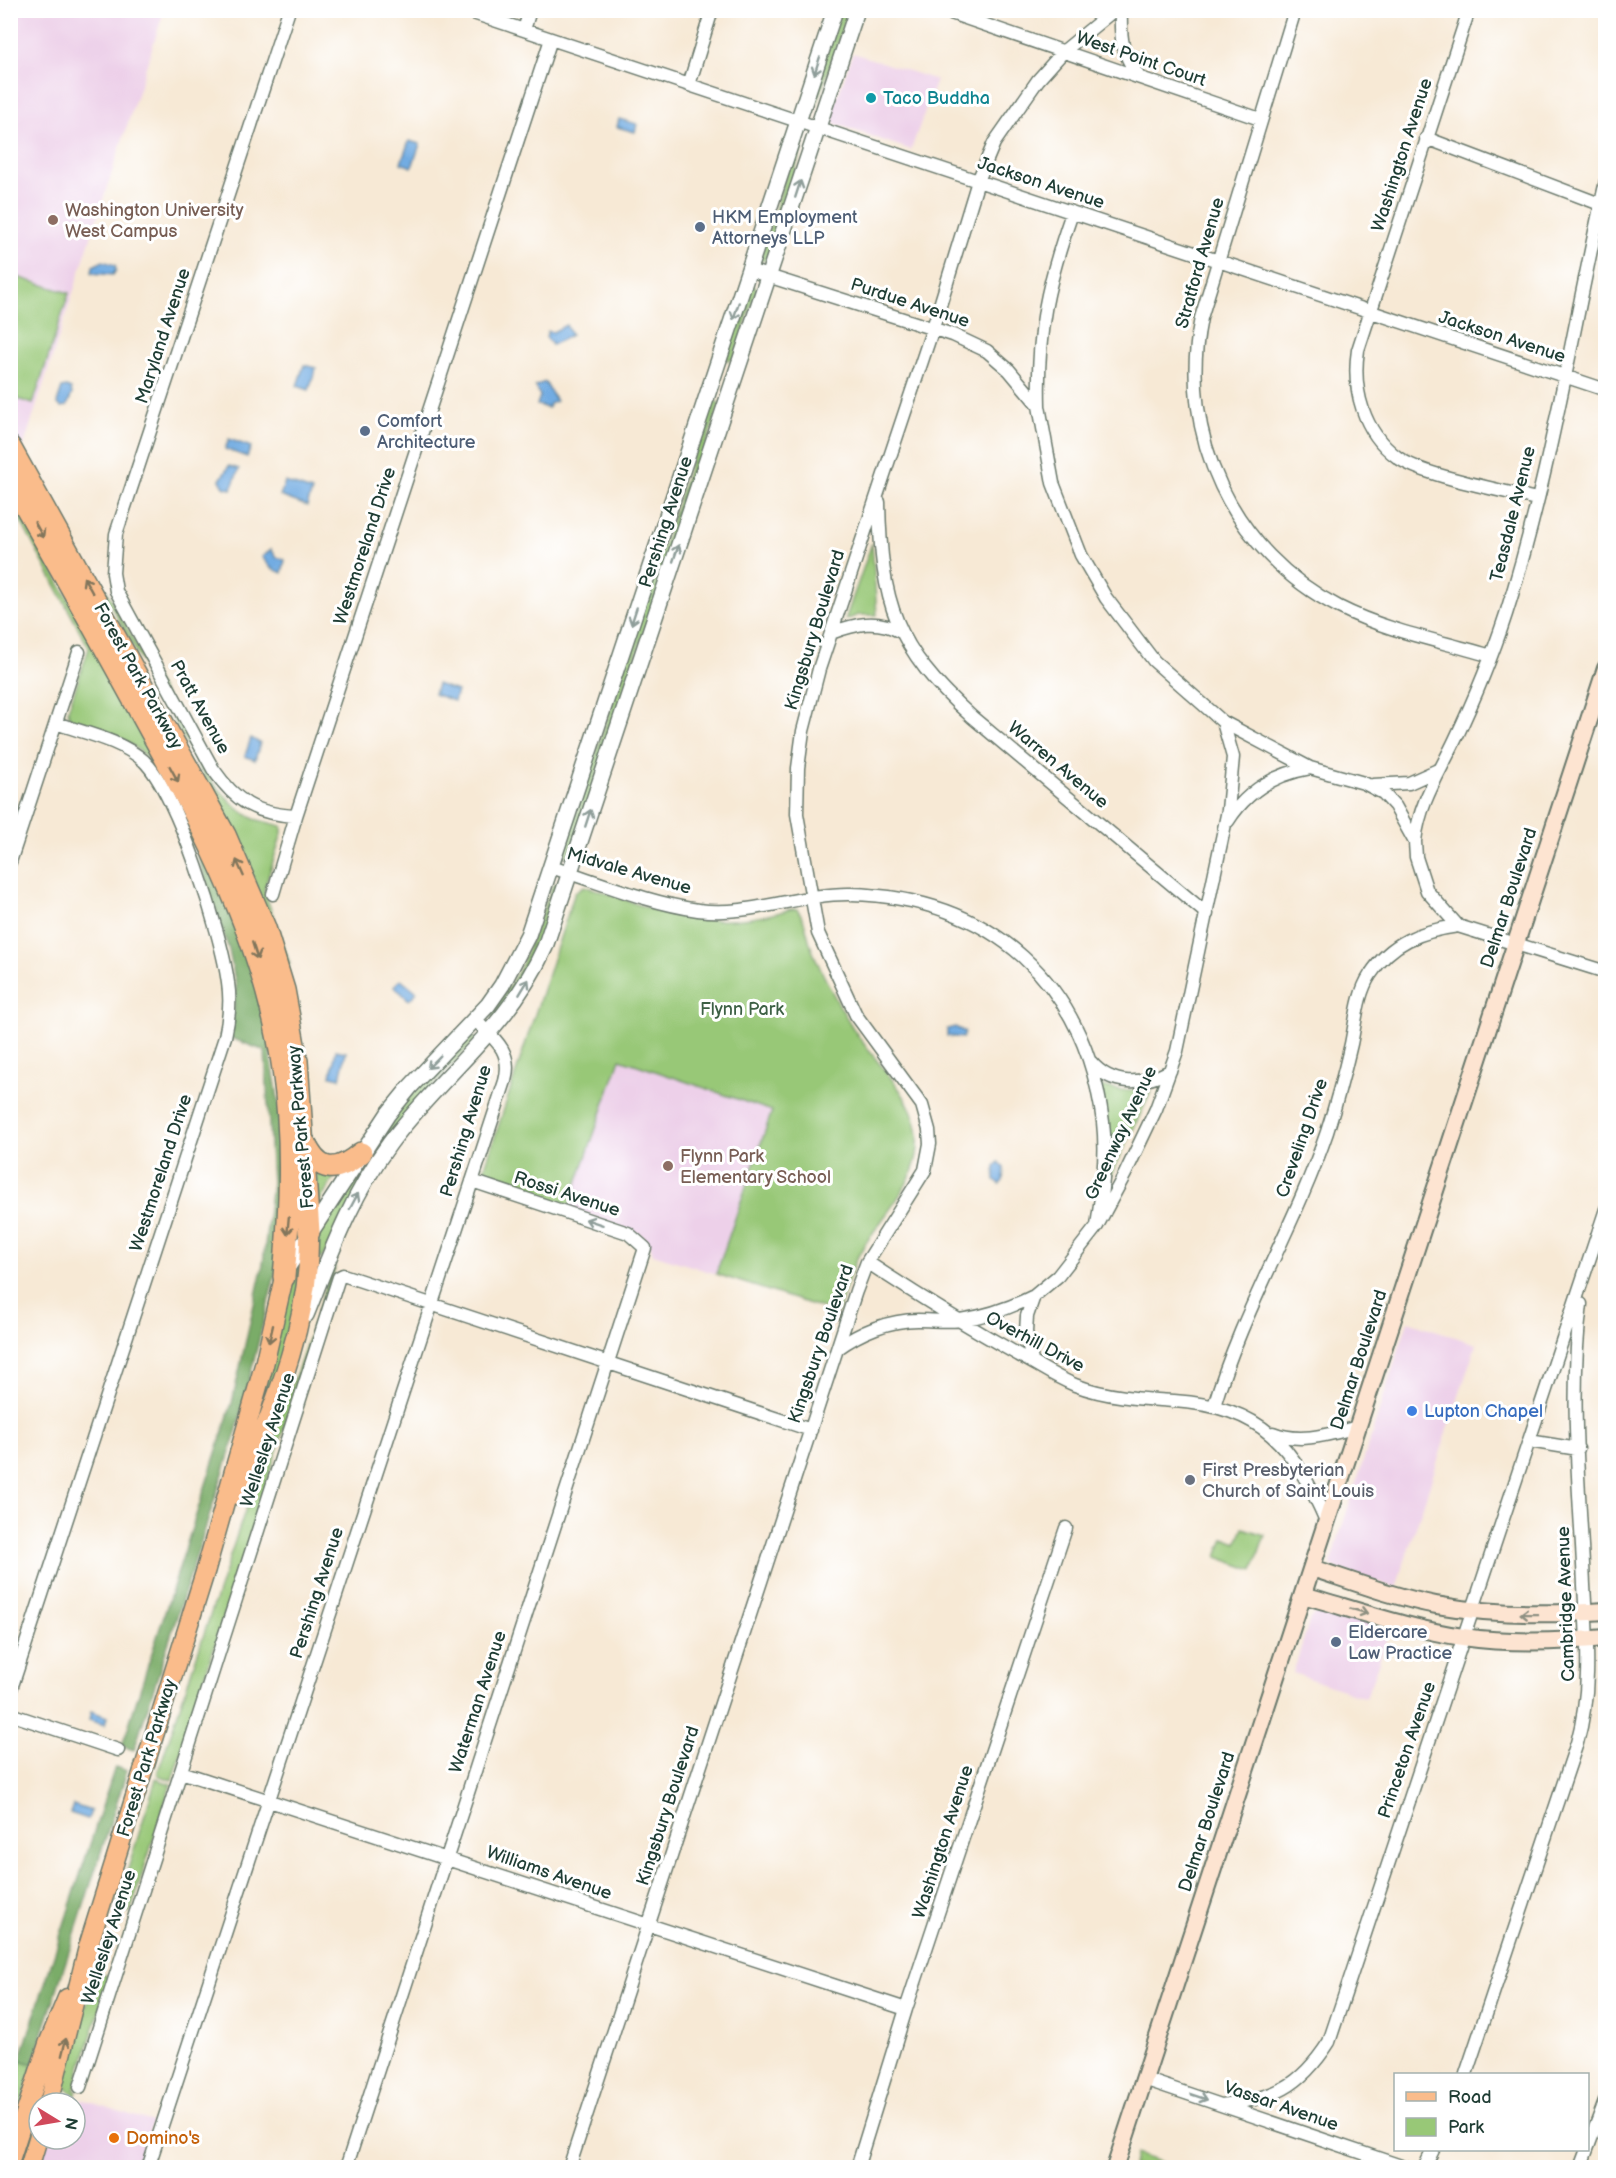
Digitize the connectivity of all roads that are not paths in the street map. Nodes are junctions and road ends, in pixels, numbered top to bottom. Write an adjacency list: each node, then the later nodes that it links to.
1 (289, 10): 37 (street, Maryland Avenue)
2 (464, 10): 12 (street, Jackson Avenue)
3 (530, 10): 12 (street)
4 (712, 10): 16 (street)
5 (835, 10): 18 (street, Pershing Avenue, one-way to 18)
6 (857, 10): 19 (street, Pershing Avenue)
7 (942, 10): 14 (street, West Point Court)
8 (1114, 10): 14 (street, Kingsbury Boulevard)
9 (1121, 10): 15 (street)
10 (1295, 10): 17 (street, Stratford Avenue)
11 (1468, 10): 20 (street, Washington Avenue)
12 (524, 30): 13 (street, Jackson Avenue)
13 (551, 39): 16 (street, Jackson Avenue); 48 (street, Westmoreland Drive)
14 (1064, 51): 15 (street, West Point Court); 22 (street, Kingsbury Boulevard)
15 (1138, 77): 17 (street, West Point Court)
16 (689, 85): 18 (street, Jackson Avenue)
17 (1260, 119): 25 (street, Stratford Avenue)
18 (798, 122): 19 (street, Jackson Avenue); 26 (street, Pershing Avenue)
19 (818, 128): 22 (street, Jackson Avenue); 27 (street, Pershing Avenue, one-way to 19)
20 (1426, 138): 23 (street); 28 (street, Washington Avenue)
21 (1605, 181): 23 (street, Teasdale Avenue)
22 (978, 182): 24 (street, Jackson Avenue); 29 (street, Kingsbury Boulevard)
23 (1600, 204): 30 (street, Teasdale Avenue)
24 (1072, 213): 25 (street, Jackson Avenue); 32 (street)
25 (1218, 261): 28 (street, Jackson Avenue); 41 (street, Stratford Avenue)
26 (749, 270): 27 (street, Purdue Avenue); 52 (street, Pershing Avenue, one-way to 52)
27 (769, 276): 29 (street, Purdue Avenue); 53 (street, Pershing Avenue, one-way to 27)
28 (1369, 312): 30 (street, Jackson Avenue); 36 (street, Washington Avenue)
29 (933, 328): 32 (street, Purdue Avenue); 35 (street, Kingsbury Boulevard)
30 (1565, 376): 31 (street, Jackson Avenue); 36 (street, Teasdale Avenue)
31 (1605, 390)
32 (1038, 406): 43 (street, Purdue Avenue)
33 (10, 447): 64 (highway, Forest Park Parkway, one-way to 33)
34 (10, 479): 73 (highway, Forest Park Parkway, one-way to 73)
35 (878, 492): 38 (street, Warren Avenue); 39 (street, Kingsbury Boulevard)
36 (1536, 500): 41 (street, Teasdale Avenue)
37 (113, 573): 48 (street, Pratt Avenue)
38 (901, 632): 39 (street); 56 (street, Warren Avenue)
39 (831, 633): 55 (street, Kingsbury Boulevard)
40 (79, 652): 44 (street)
41 (1491, 656): 46 (street, Teasdale Avenue)
42 (1605, 668): 58 (main road, Delmar Boulevard)
43 (1223, 722): 45 (street, Purdue Avenue); 49 (street, Greenway Avenue)
44 (56, 723): 51 (street); 97 (street, Westmoreland Drive)
45 (1310, 768): 47 (street, Purdue Avenue); 49 (street, Greenway Avenue)
46 (1440, 769): 47 (street, Purdue Avenue); 50 (street, Teasdale Avenue)
47 (1371, 785): 50 (street, Purdue Avenue)
48 (296, 816): 54 (street, Westmoreland Drive)
49 (1225, 825): 56 (street, Greenway Avenue)
50 (1415, 842): 57 (street, Purdue Avenue)
51 (10, 862)
52 (551, 867): 53 (street, Midvale Avenue); 60 (street, Pershing Avenue)
53 (570, 873): 55 (street, Midvale Avenue); 61 (street, Pershing Avenue, one-way to 53)
54 (273, 894)
55 (810, 897): 62 (street, Midvale Avenue); 72 (street, Kingsbury Boulevard)
56 (1207, 914): 63 (street, Greenway Avenue)
57 (1458, 926): 58 (street); 81 (street, Creveling Drive)
58 (1515, 943): 59 (street); 82 (main road, Delmar Boulevard)
59 (1605, 972)
60 (476, 1021): 61 (street, Pershing Avenue); 65 (street, Pershing Avenue, one-way to 65)
61 (489, 1034): 66 (street, Pershing Avenue); 77 (street, Pershing Avenue, one-way to 61)
62 (1091, 1061): 63 (street, Midvale Avenue); 68 (street, Midvale Avenue)
63 (1170, 1071): 68 (street, Greenway Avenue)
64 (305, 1143): 65 (highway); 69 (highway, Forest Park Parkway)
65 (361, 1153): 69 (street, Pershing Avenue)
66 (472, 1181): 70 (street, Rossi Avenue, one-way to 66); 75 (street, Pershing Avenue)
67 (1605, 1209): 71 (street, Princeton Avenue)
68 (1097, 1226): 74 (street, Greenway Avenue)
69 (309, 1232): 73 (street, Pershing Avenue); 77 (main road, Forest Park Parkway)
70 (645, 1248): 79 (street, Waterman Avenue)
71 (1590, 1258): 85 (street, Princeton Avenue); 86 (street, Cambridge Avenue)
72 (867, 1262): 76 (street, Overhill Drive); 78 (street, Kingsbury Boulevard)
73 (284, 1277): 90 (main road, Forest Park Parkway, one-way to 90)
74 (1034, 1296): 76 (street, Greenway Avenue); 80 (street)
75 (431, 1304): 79 (street, Wellesley Avenue); 100 (street, Wellesley Avenue); 101 (street, Pershing Avenue)
76 (957, 1320): 78 (street, Greenway Avenue); 80 (street, Overhill Drive)
77 (299, 1332): 90 (main road, Forest Park Parkway)
78 (837, 1349): 83 (street, Kingsbury Boulevard)
79 (607, 1362): 83 (street, Wellesley Avenue); 102 (street, Waterman Avenue)
80 (1032, 1362): 81 (street, Overhill Drive)
81 (1214, 1406): 84 (street, Overhill Drive)
82 (1358, 1427): 84 (street, Overhill Drive); 87 (main road, Delmar Boulevard)
83 (811, 1430): 103 (street, Kingsbury Boulevard)
84 (1269, 1432): 87 (street, Overhill Drive)
85 (1529, 1441): 86 (street); 92 (street, Princeton Avenue)
86 (1578, 1449): 94 (street, Cambridge Avenue)
87 (1327, 1523): 89 (main road, Delmar Boulevard)
88 (1066, 1528): 105 (street, Washington Avenue)
89 (1312, 1568): 91 (main road, Delmar Boulevard); 92 (main road)
90 (206, 1569): 104 (main road, Forest Park Parkway)
91 (1303, 1595): 95 (main road, one-way to 95); 107 (main road, Delmar Boulevard)
92 (1473, 1611): 94 (main road, one-way to 92); 95 (street, Princeton Avenue)
93 (1605, 1611): 94 (main road)
94 (1586, 1612): 96 (street, Cambridge Avenue)
95 (1465, 1638): 96 (main road); 111 (street, Princeton Avenue)
96 (1597, 1639): 106 (street, Cambridge Avenue)
97 (10, 1692)
98 (10, 1714): 99 (street)
99 (118, 1750)
100 (181, 1772): 101 (street, Williams Avenue); 108 (street, Wellesley Avenue)
101 (271, 1800): 102 (street, Williams Avenue); 118 (street, Pershing Avenue)
102 (446, 1857): 103 (street, Williams Avenue); 119 (street, Waterman Avenue)
103 (648, 1925): 105 (street, Williams Avenue); 120 (street, Kingsbury Boulevard)
104 (88, 1947): 109 (main road, Forest Park Parkway, one-way to 104); 116 (main road, Forest Park Parkway)
105 (906, 2009): 121 (street, Washington Avenue)
106 (1466, 2073)
107 (1144, 2079): 111 (street, Vassar Avenue, one-way to 111); 122 (main road, Delmar Boulevard)
108 (80, 2087)
109 (52, 2091)
110 (1605, 2099): 112 (street)
111 (1222, 2105): 123 (street, Vassar Avenue)
112 (1589, 2143)
113 (34, 2151): 117 (main road)
114 (1432, 2151): 124 (street)
115 (1586, 2151): 125 (street)
116 (10, 2160)
117 (29, 2168)
118 (148, 2168)
119 (346, 2168)
120 (569, 2168)
121 (857, 2168)
122 (1115, 2168)
123 (1407, 2168)
124 (1424, 2168)
125 (1580, 2168)

